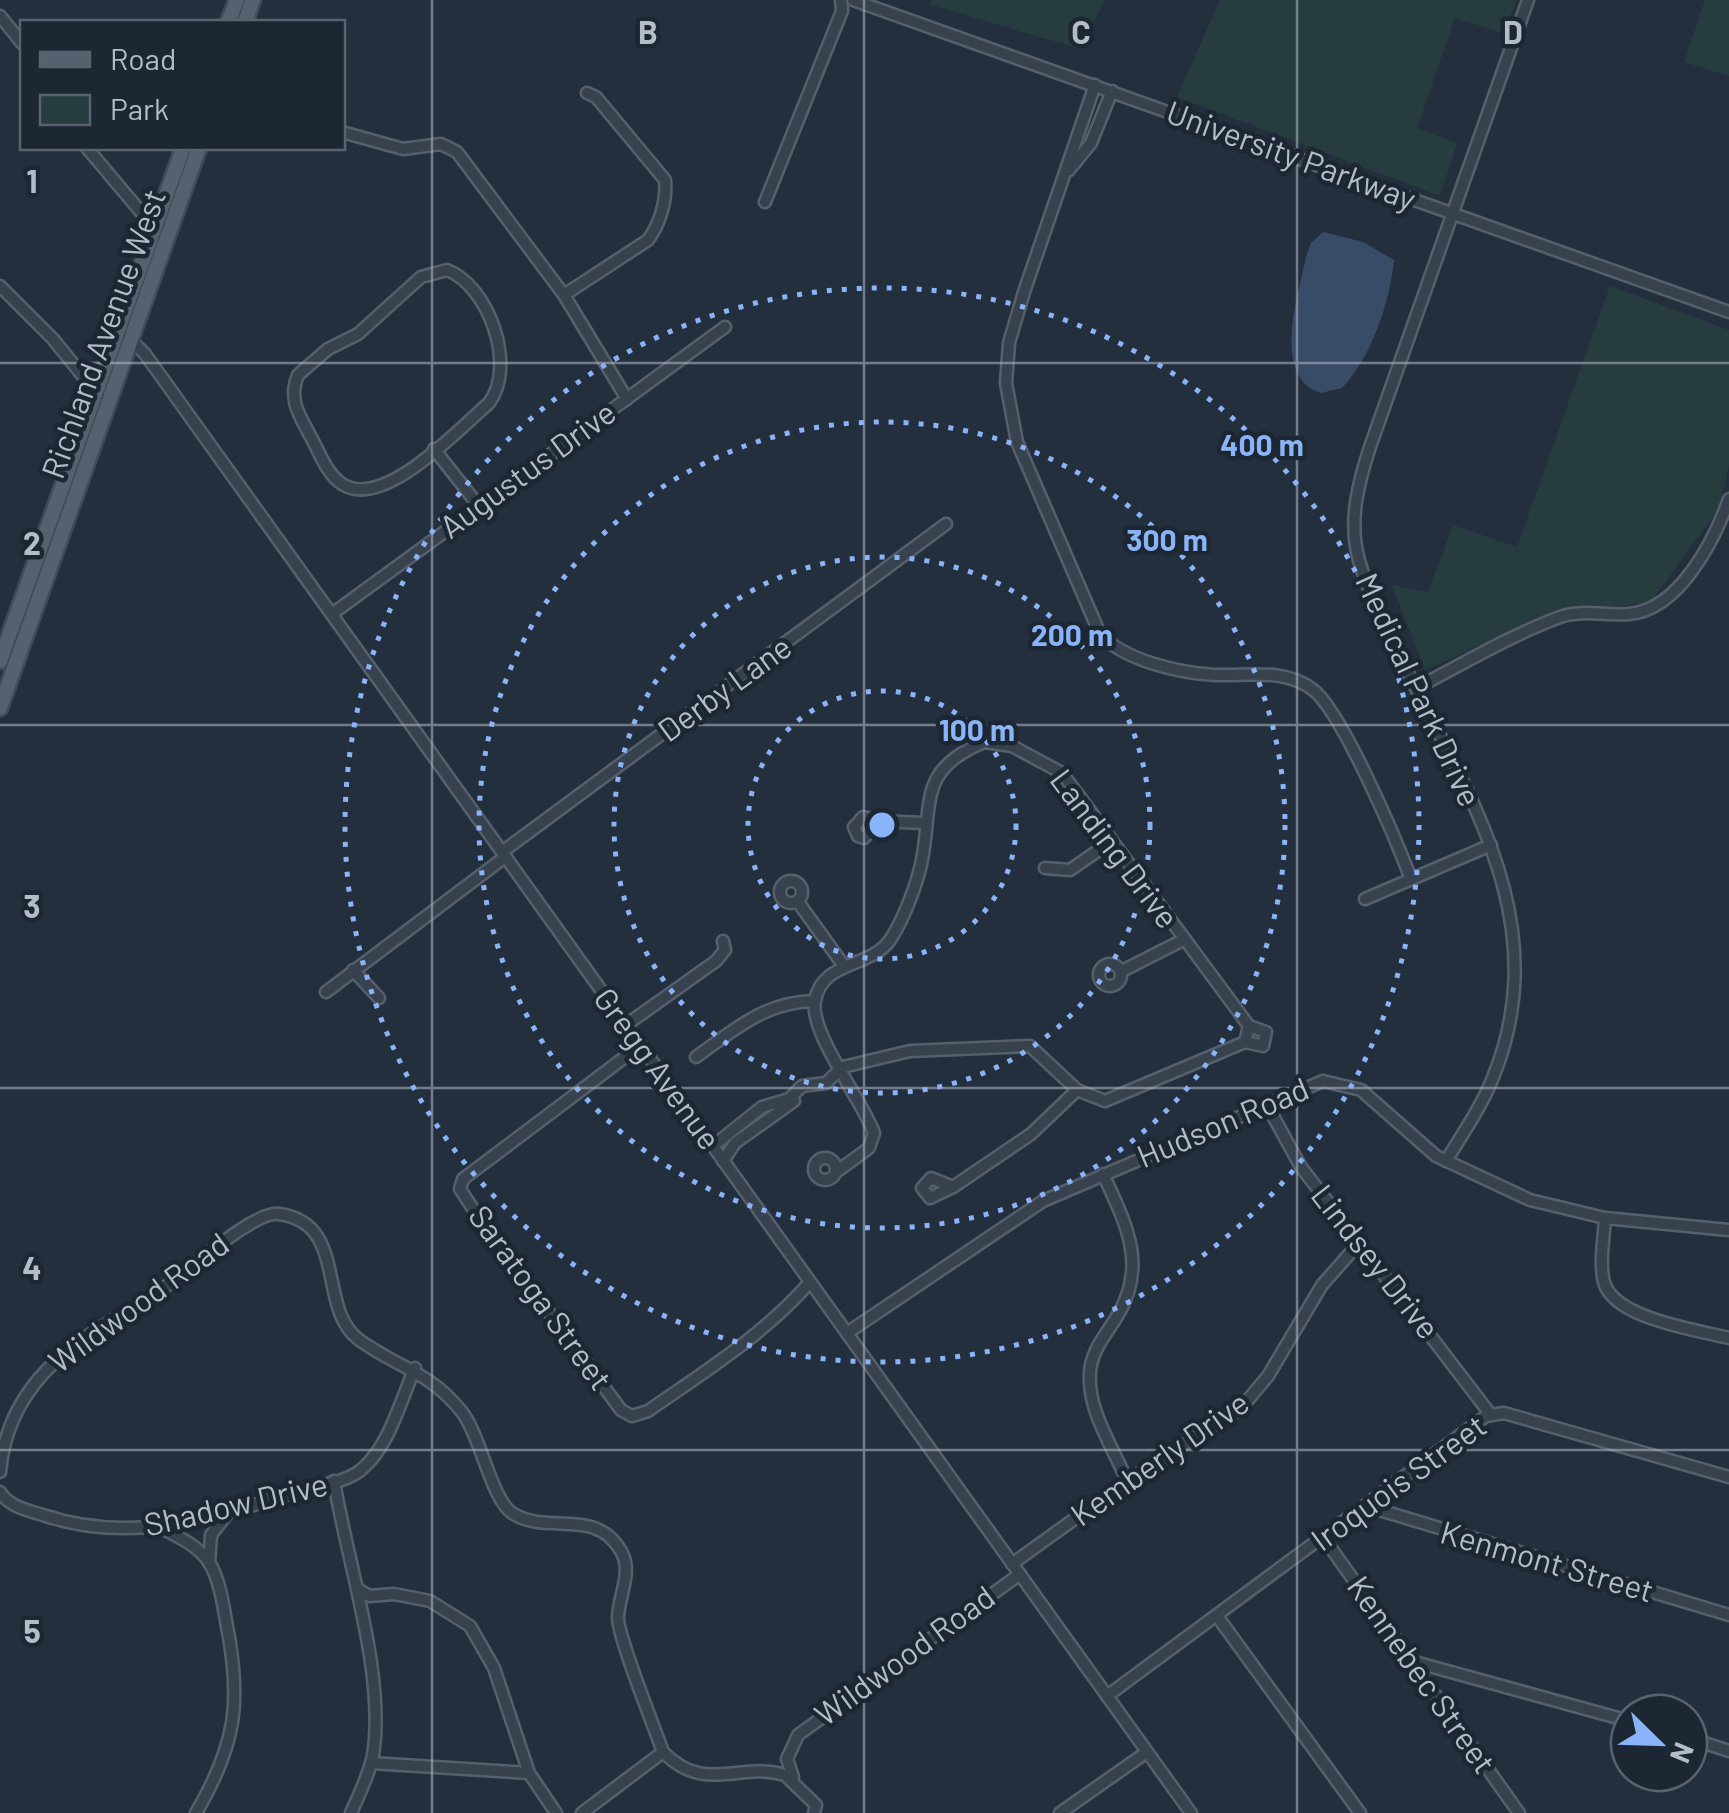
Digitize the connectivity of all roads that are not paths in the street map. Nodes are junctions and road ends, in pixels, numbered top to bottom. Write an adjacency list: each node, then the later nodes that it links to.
1 (841, 0): 14 (street)
2 (853, 0): 6 (street, University Parkway)
3 (1528, 0): 15 (street, Medical Park Drive)
4 (0, 16): 5 (street)
5 (20, 41)
6 (1094, 85): 7 (street, University Parkway); 13 (street)
7 (1112, 92): 13 (street); 15 (street, University Parkway)
8 (587, 93): 18 (street)
9 (345, 133): 18 (street)
10 (90, 150): 16 (street)
11 (182, 150): 16 (main road, Richland Avenue West)
12 (198, 150): 16 (main road, Richland Avenue West)
13 (1065, 174): 38 (street)
14 (765, 202)
15 (1453, 215): 19 (street, University Parkway); 30 (street, Medical Park Drive)
16 (163, 225): 21 (main road, Richland Avenue West)
17 (0, 286): 22 (street)
18 (564, 296): 23 (street)
19 (1729, 312)
20 (725, 327): 23 (street, Augustus Drive)
21 (124, 334): 22 (main road, Richland Avenue West); 28 (street, Gregg Avenue)
22 (103, 398): 29 (main road, Richland Avenue West); 31 (main road, Richland Avenue West)
23 (628, 399): 26 (street, Augustus Drive)
24 (434, 448): 24 (street); 26 (street)
25 (1729, 499): 30 (street)
26 (478, 505): 28 (street, Augustus Drive)
27 (946, 524): 36 (street, Derby Lane)
28 (332, 614): 36 (street, Gregg Avenue)
29 (0, 660)
30 (1416, 688): 35 (street, Medical Park Drive)
31 (0, 708)
32 (879, 821): 33 (street)
33 (924, 823): 34 (street, Landing Drive); 43 (street, Landing Drive)
34 (1112, 841): 37 (street); 41 (street, Landing Drive)
35 (1491, 845): 38 (street); 60 (street, Medical Park Drive)
36 (504, 854): 44 (street, Derby Lane); 49 (street, Gregg Avenue)
37 (1045, 868)
38 (1410, 879): 39 (street)
39 (1365, 899)
40 (798, 902): 43 (street)
41 (1184, 940): 45 (street); 50 (street, Landing Drive)
42 (724, 941): 49 (street)
43 (844, 966): 48 (street, Landing Drive)
44 (354, 970): 46 (street, Derby Lane); 47 (street)
45 (1122, 971)
46 (326, 992)
47 (380, 998)
48 (814, 1002): 53 (street); 54 (street)
49 (626, 1025): 52 (street, Gregg Avenue)
50 (1249, 1026): 51 (street); 51 (street)
51 (1245, 1042): 56 (street)
52 (641, 1046): 58 (street, Gregg Avenue); 67 (street, Saratoga Street)
53 (696, 1057)
54 (843, 1067): 55 (street); 56 (street); 61 (street)
55 (802, 1086): 58 (street); 59 (street)
56 (1078, 1090): 63 (street)
57 (1267, 1105): 60 (street, Hudson Road); 62 (street, Hudson Road); 66 (street, Lindsey Drive)
58 (713, 1146): 59 (street, Gregg Avenue)
59 (723, 1161): 67 (street, Gregg Avenue)
60 (1446, 1161): 64 (street, Hudson Road)
61 (839, 1170)
62 (1103, 1174): 68 (street, Hudson Road); 74 (street)
63 (953, 1187)
64 (1606, 1218): 65 (street, Hudson Road); 69 (street)
65 (1729, 1230)
66 (1360, 1242): 71 (street, Lindsey Drive); 74 (street, Kemberly Drive)
67 (810, 1282): 68 (street, Gregg Avenue)
68 (847, 1334): 82 (street, Gregg Avenue)
69 (1729, 1338)
70 (415, 1368): 72 (street, Wildwood Road); 75 (street, Shadow Drive); 89 (street, Wildwood Road)
71 (1491, 1415): 73 (street, Iroquois Street); 77 (street, Iroquois Street)
72 (0, 1472)
73 (1729, 1477)
74 (1128, 1480): 82 (street, Kemberly Drive)
75 (334, 1482): 78 (street, Shadow Drive); 83 (street)
76 (0, 1494): 79 (street, Shadow Drive)
77 (1366, 1506): 80 (street, Iroquois Street); 84 (street, Kenmont Street)
78 (228, 1512): 79 (street, Shadow Drive); 81 (street)
79 (158, 1526): 81 (street)
80 (1323, 1537): 85 (street, Iroquois Street); 86 (street, Kennebec Street)
81 (209, 1563): 94 (street)
82 (1016, 1569): 87 (street, Gregg Avenue); 93 (street, Wildwood Road)
83 (358, 1589): 91 (street); 92 (street)
84 (1729, 1615)
85 (1217, 1616): 87 (street, Iroquois Street); 101 (street)
86 (1411, 1661): 88 (street); 102 (street, Kennebec Street)
87 (1107, 1696): 90 (street, Gregg Avenue)
88 (1609, 1715)
89 (664, 1752): 93 (street); 97 (street)
90 (1147, 1752): 99 (street); 100 (street, Gregg Avenue)
91 (371, 1763): 92 (street); 95 (street)
92 (528, 1773): 96 (street)
93 (796, 1782): 98 (street)
94 (196, 1813)
95 (351, 1813)
96 (556, 1813)
97 (582, 1813)
98 (814, 1813)
99 (1060, 1813)
100 (1191, 1813)
101 (1360, 1813)
102 (1519, 1813)

